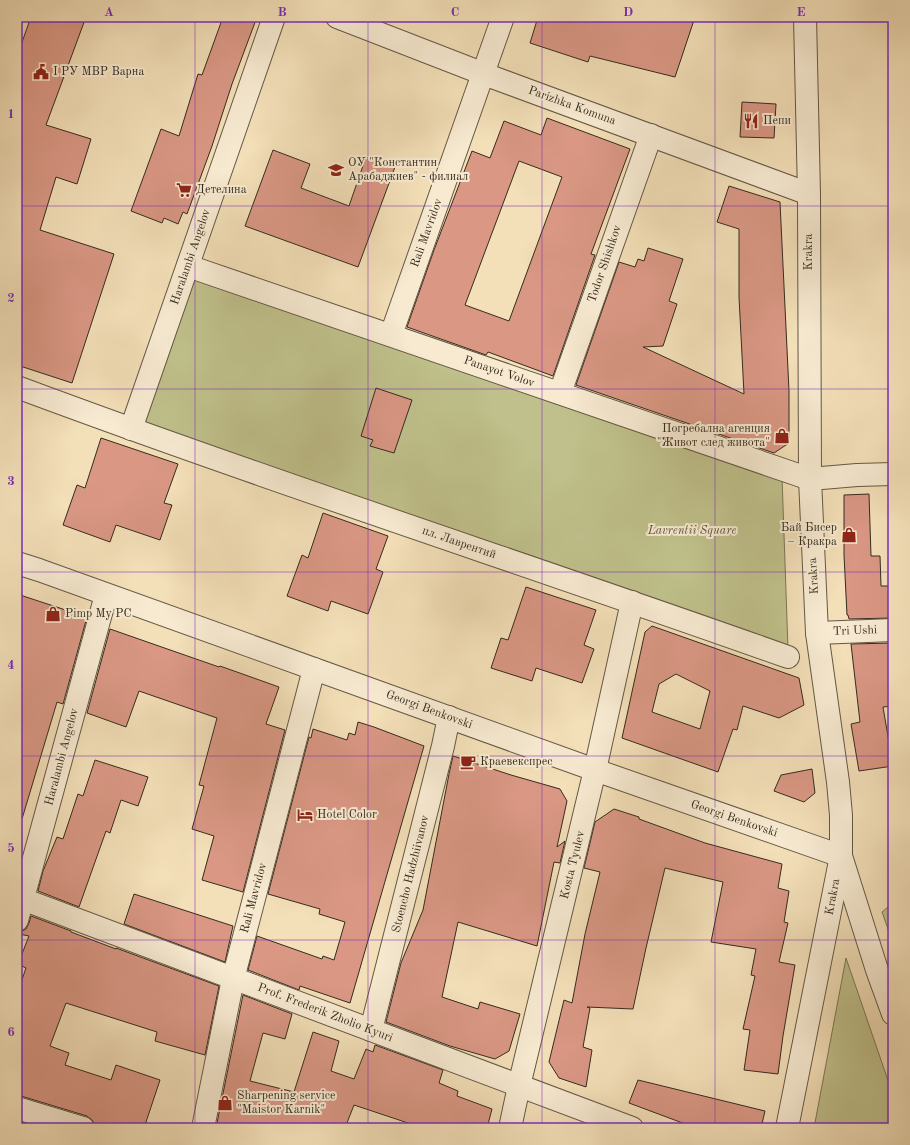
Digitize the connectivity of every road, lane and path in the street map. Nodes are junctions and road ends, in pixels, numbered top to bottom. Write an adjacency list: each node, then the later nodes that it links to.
1 (274, 17): 8 (street, Haralambi Angelov)
2 (337, 17): 5 (street, Parizhka Komuna)
3 (503, 17): 5 (street, Rali Mavridov)
4 (805, 17): 7 (street, Krakra)
5 (484, 74): 6 (street, Parizhka Komuna); 9 (street, Rali Mavridov)
6 (651, 135): 7 (street, Parizhka Komuna); 11 (street, Todor Shishkov)
7 (808, 194): 14 (street, Krakra)
8 (188, 266): 9 (street, Panayot Volov); 12 (street, Haralambi Angelov)
9 (391, 335): 11 (street, Panayot Volov)
10 (17, 388): 12 (street, пл. Лаврентий)
11 (560, 393): 14 (street, Panayot Volov)
12 (131, 428): 17 (street, пл. Лаврентий)
13 (893, 474): 14 (street)
14 (810, 480): 19 (street, Krakra)
15 (17, 563): 16 (street, Georgi Benkovski)
16 (106, 595): 21 (street, Georgi Benkovski); 25 (street, Haralambi Angelov)
17 (632, 602): 20 (street, пл. Лаврентий); 23 (street, Kosta Tyulev)
18 (893, 630): 19 (street, Tri Ushi)
19 (817, 633): 24 (street, Krakra)
20 (788, 657)
21 (314, 669): 22 (street, Georgi Benkovski); 27 (street, Rali Mavridov)
22 (449, 717): 23 (street, Georgi Benkovski); 29 (street, Stoencho Hadzhiivanov)
23 (596, 770): 24 (street, Georgi Benkovski); 30 (street, Kosta Tyulev)
24 (842, 856): 28 (street); 36 (street, Krakra)
25 (20, 898): 26 (street, Haralambi Angelov); 27 (street, Prof. Frederik Zholio Kyuri)
26 (17, 920)
27 (233, 978): 29 (street, Prof. Frederik Zholio Kyuri); 33 (street, Rali Mavridov)
28 (893, 1014)
29 (371, 1030): 30 (street, Prof. Frederik Zholio Kyuri)
30 (519, 1086): 34 (street, Kosta Tyulev); 35 (street, Prof. Frederik Zholio Kyuri)
31 (17, 1108): 32 (street)
32 (83, 1128)
33 (203, 1128)
34 (510, 1128)
35 (632, 1128)
36 (788, 1128)

